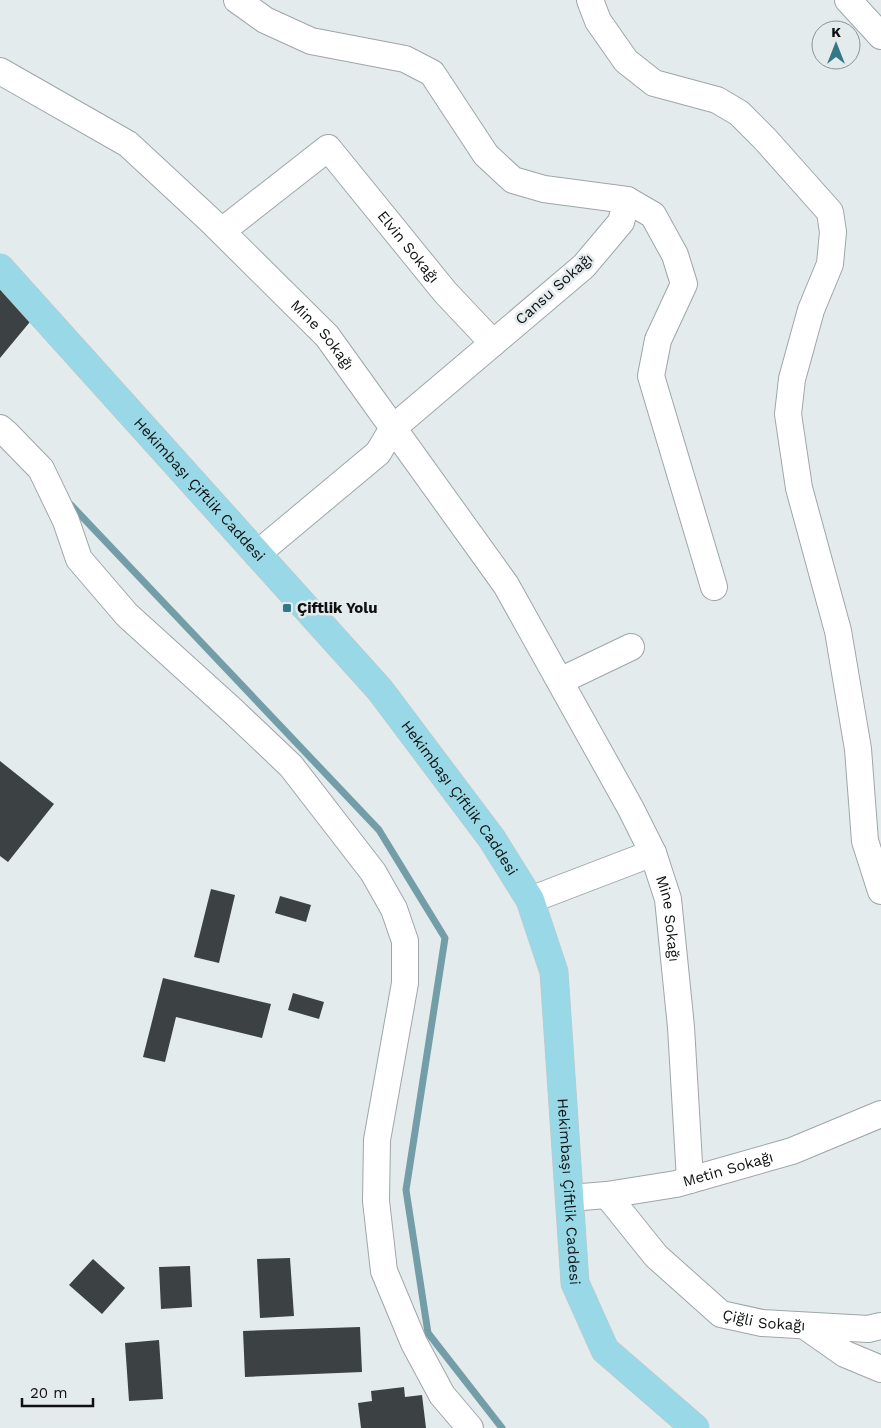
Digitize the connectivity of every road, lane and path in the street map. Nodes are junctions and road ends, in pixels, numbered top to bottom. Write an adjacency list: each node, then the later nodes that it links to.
1 (237, 0): 6 (street)
2 (590, 0): 17 (street)
3 (848, 0): 4 (street)
4 (881, 36)
5 (0, 71): 7 (street, Mine Sokağı)
6 (627, 200): 9 (street, Cansu Sokağı); 13 (street)
7 (222, 231): 9 (street, Elvin Sokağı); 11 (street, Mine Sokağı)
8 (0, 268): 12 (main road, Hekimbaşı Çiftlik Caddesi)
9 (493, 343): 11 (street, Cansu Sokağı)
10 (0, 428): 26 (street)
11 (393, 428): 12 (street, Cansu Sokağı); 15 (street, Mine Sokağı)
12 (257, 554): 18 (main road, Hekimbaşı Çiftlik Caddesi)
13 (714, 587)
14 (631, 647): 15 (street)
15 (560, 681): 16 (street, Mine Sokağı)
16 (653, 853): 18 (street); 20 (street, Mine Sokağı)
17 (881, 891)
18 (530, 900): 22 (main road, Hekimbaşı Çiftlik Caddesi)
19 (881, 1114): 20 (street, Metin Sokağı)
20 (690, 1180): 21 (street, Metin Sokağı)
21 (608, 1195): 22 (street, Metin Sokağı); 23 (street, Çiğli Sokağı)
22 (569, 1198): 27 (main road, Hekimbaşı Çiftlik Caddesi)
23 (805, 1326): 24 (street, Çiğli Sokağı); 25 (street)
24 (881, 1326)
25 (881, 1370)
26 (470, 1428)
27 (695, 1428)

